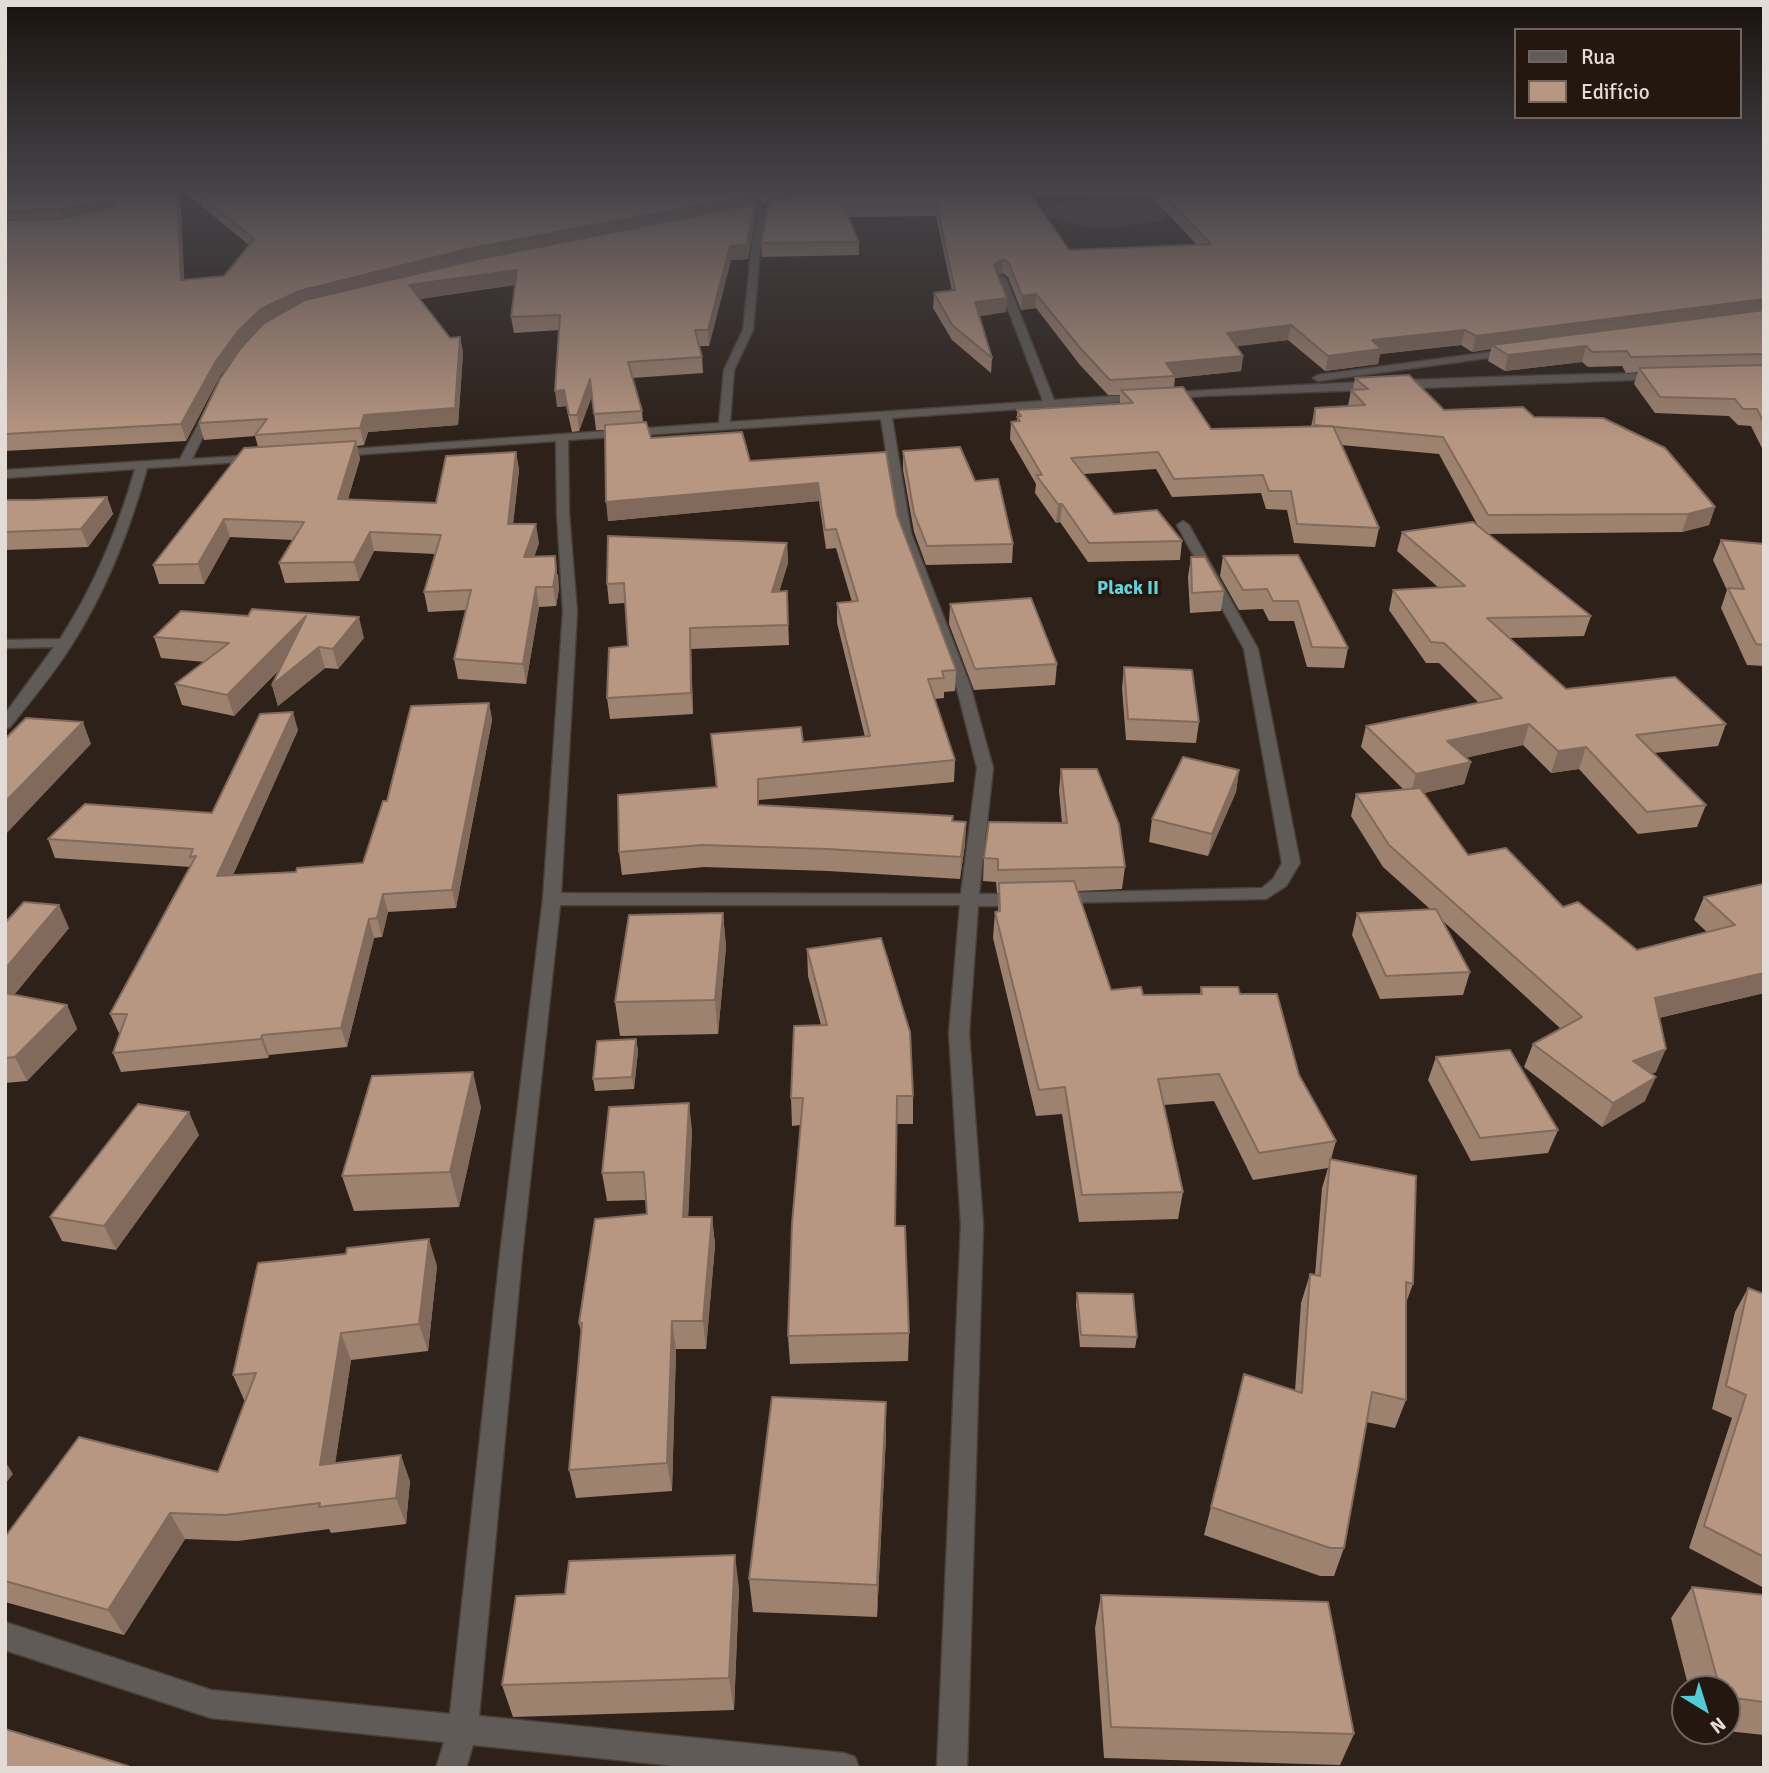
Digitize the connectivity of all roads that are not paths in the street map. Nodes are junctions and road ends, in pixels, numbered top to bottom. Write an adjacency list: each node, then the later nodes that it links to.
1 (755, 274): 9 (street)
2 (1001, 278): 7 (street)
3 (1518, 351): 5 (street)
4 (1667, 376): 5 (street)
5 (1204, 393): 7 (street)
6 (218, 396): 13 (street)
7 (1050, 405): 8 (street)
8 (886, 416): 9 (street); 21 (street)
9 (724, 426): 10 (street)
10 (562, 440): 11 (street); 20 (street)
11 (319, 454)
12 (265, 458): 13 (street)
13 (184, 463): 14 (street)
14 (142, 465): 15 (street); 17 (street)
15 (5, 474)
16 (1183, 525): 21 (street)
17 (66, 643): 18 (street); 19 (street)
18 (5, 644)
19 (5, 724)
20 (552, 899): 21 (street); 23 (street)
21 (969, 902): 26 (street)
22 (5, 1636): 23 (street)
23 (463, 1730): 24 (street); 25 (street)
24 (451, 1768)
25 (844, 1768)
26 (952, 1768)

